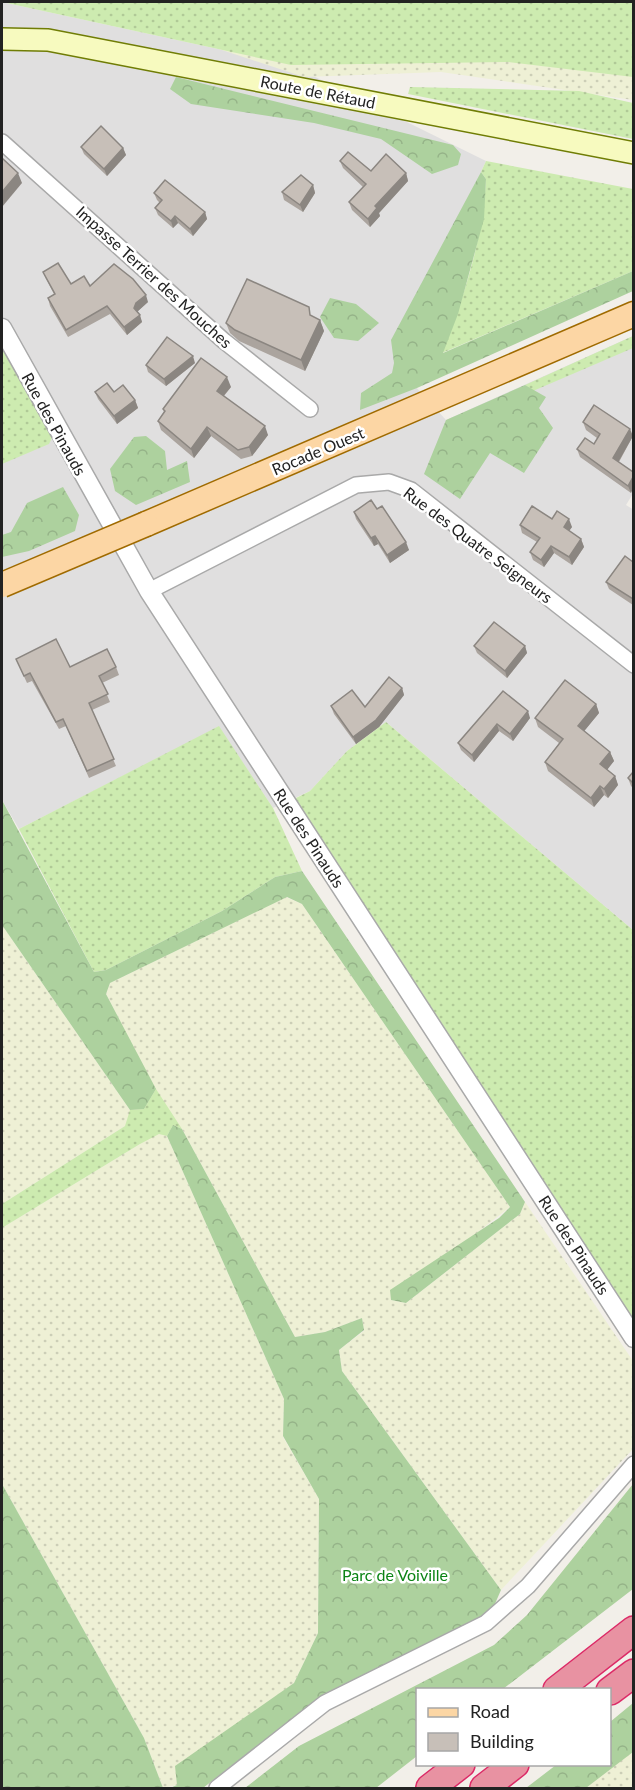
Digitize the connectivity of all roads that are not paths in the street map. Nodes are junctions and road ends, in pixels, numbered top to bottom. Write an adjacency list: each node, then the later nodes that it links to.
1 (2, 39): 3 (main road, Route de Rétaud)
2 (2, 142): 6 (street, Impasse Terrier des Mouches)
3 (633, 153)
4 (633, 314): 7 (main road, Rocade Ouest, bridge)
5 (2, 328): 8 (street, Rue des Pinauds)
6 (310, 409)
7 (2, 585)
8 (149, 591): 9 (street, Rue des Quatre Seigneurs); 10 (street, Rue des Pinauds)
9 (633, 666)
10 (633, 1338)
11 (633, 1464): 18 (street)
12 (633, 1630): 14 (highway)
13 (633, 1672): 15 (highway)
14 (558, 1688)
15 (611, 1689)
16 (458, 1766): 19 (highway)
17 (512, 1766): 20 (highway)
18 (218, 1788)
19 (430, 1788)
20 (484, 1788)

